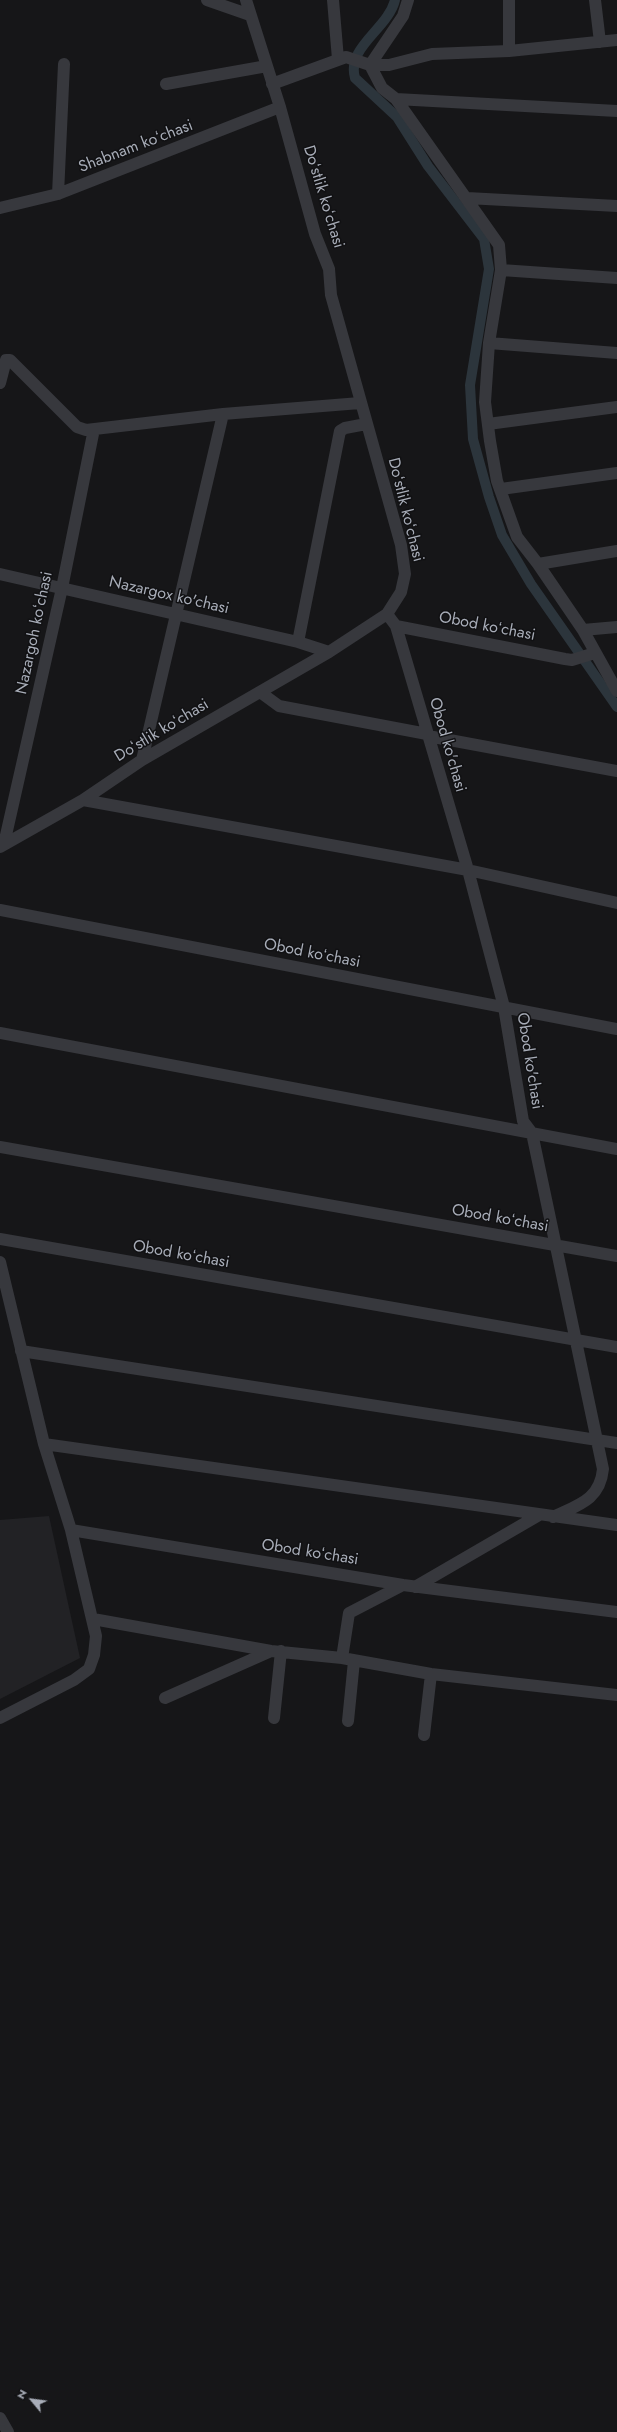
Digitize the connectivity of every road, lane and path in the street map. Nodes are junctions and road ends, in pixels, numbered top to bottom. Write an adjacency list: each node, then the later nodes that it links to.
1 (207, 0): 7 (street)
2 (246, 0): 7 (street, Doʻstlik koʻchasi)
3 (333, 0): 11 (street)
4 (408, 0): 12 (street)
5 (509, 0): 10 (street)
6 (595, 0): 9 (street)
7 (250, 15): 14 (street, Doʻstlik koʻchasi)
8 (617, 40): 9 (street)
9 (600, 42): 10 (street)
10 (509, 51): 12 (street)
11 (342, 58): 12 (street); 16 (street)
12 (366, 63): 17 (street)
13 (64, 64): 20 (street)
14 (267, 66): 15 (street); 16 (street, Doʻstlik koʻchasi)
15 (166, 84)
16 (272, 84): 18 (street, Doʻstlik koʻchasi)
17 (396, 99): 19 (street); 21 (street)
18 (280, 107): 20 (street, Shabnam koʻchasi); 29 (street, Doʻstlik koʻchasi)
19 (617, 111)
20 (58, 194): 23 (street, Shabnam koʻchasi)
21 (467, 198): 22 (street); 24 (street)
22 (617, 206)
23 (0, 208)
24 (501, 270): 25 (street); 26 (street)
25 (617, 278)
26 (489, 343): 27 (street); 33 (street)
27 (617, 353)
28 (0, 383): 34 (street)
29 (360, 403): 31 (street); 32 (street, Doʻstlik koʻchasi)
30 (617, 406): 33 (street)
31 (223, 414): 34 (street); 41 (street)
32 (366, 424): 42 (street, Doʻstlik koʻchasi); 46 (street)
33 (488, 424): 36 (street)
34 (94, 429): 40 (street, Nazargoh koʻchasi)
35 (617, 472): 36 (street)
36 (501, 489): 38 (street)
37 (617, 551): 38 (street)
38 (538, 564): 45 (street)
39 (0, 574): 40 (street, Nazargox ko'chasi)
40 (62, 588): 41 (street, Nazargox ko'chasi); 55 (street, Nazargoh koʻchasi)
41 (175, 614): 46 (street, Nazargox ko'chasi); 52 (street)
42 (387, 614): 43 (street, Obod ko'chasi); 47 (street, Doʻstlik koʻchasi)
43 (396, 626): 48 (street, Obod koʻchasi); 51 (street, Obod ko'chasi)
44 (617, 627): 45 (street)
45 (583, 630): 48 (street)
46 (298, 642): 47 (street, Nazargox ko'chasi)
47 (329, 652): 50 (street, Doʻstlik koʻchasi)
48 (595, 653): 49 (street)
49 (617, 691)
50 (260, 692): 51 (street); 52 (street, Doʻstlik koʻchasi)
51 (428, 735): 53 (street); 56 (street, Obod ko'chasi)
52 (142, 760): 54 (street, Doʻstlik koʻchasi)
53 (617, 771)
54 (83, 800): 55 (street, Doʻstlik koʻchasi); 56 (street)
55 (2, 845)
56 (468, 870): 57 (street); 59 (street, Obod ko'chasi)
57 (617, 903)
58 (0, 910): 59 (street, Obod koʻchasi)
59 (504, 1007): 60 (street, Obod koʻchasi); 62 (street, Obod ko'chasi)
60 (617, 1029)
61 (0, 1033): 62 (street)
62 (532, 1133): 64 (street); 66 (street, Obod ko'chasi)
63 (0, 1147): 66 (street, Obod koʻchasi)
64 (617, 1149)
65 (0, 1239): 69 (street, Obod koʻchasi)
66 (556, 1245): 67 (street, Obod koʻchasi); 69 (street, Obod ko'chasi)
67 (617, 1256)
68 (0, 1262): 71 (street)
69 (576, 1341): 70 (street, Obod koʻchasi); 72 (street, Obod ko'chasi)
70 (617, 1347)
71 (21, 1351): 72 (street); 74 (street)
72 (596, 1441): 73 (street); 76 (street, Obod ko'chasi)
73 (617, 1443)
74 (44, 1444): 75 (street); 78 (street)
75 (540, 1515): 76 (street); 80 (street)
76 (553, 1517): 77 (street)
77 (617, 1525)
78 (70, 1530): 79 (street, Obod koʻchasi); 82 (street)
79 (403, 1585): 80 (street, Obod koʻchasi); 84 (street)
80 (415, 1587): 81 (street, Obod koʻchasi)
81 (617, 1612)
82 (93, 1619): 83 (street); 88 (street)
83 (276, 1651): 84 (street); 87 (street); 89 (street)
84 (348, 1659): 85 (street); 90 (street)
85 (431, 1674): 86 (street); 91 (street)
86 (617, 1695)
87 (165, 1698)
88 (0, 1718)
89 (274, 1718)
90 (348, 1721)
91 (424, 1735)
92 (0, 2418): 93 (street)
93 (8, 2432)

